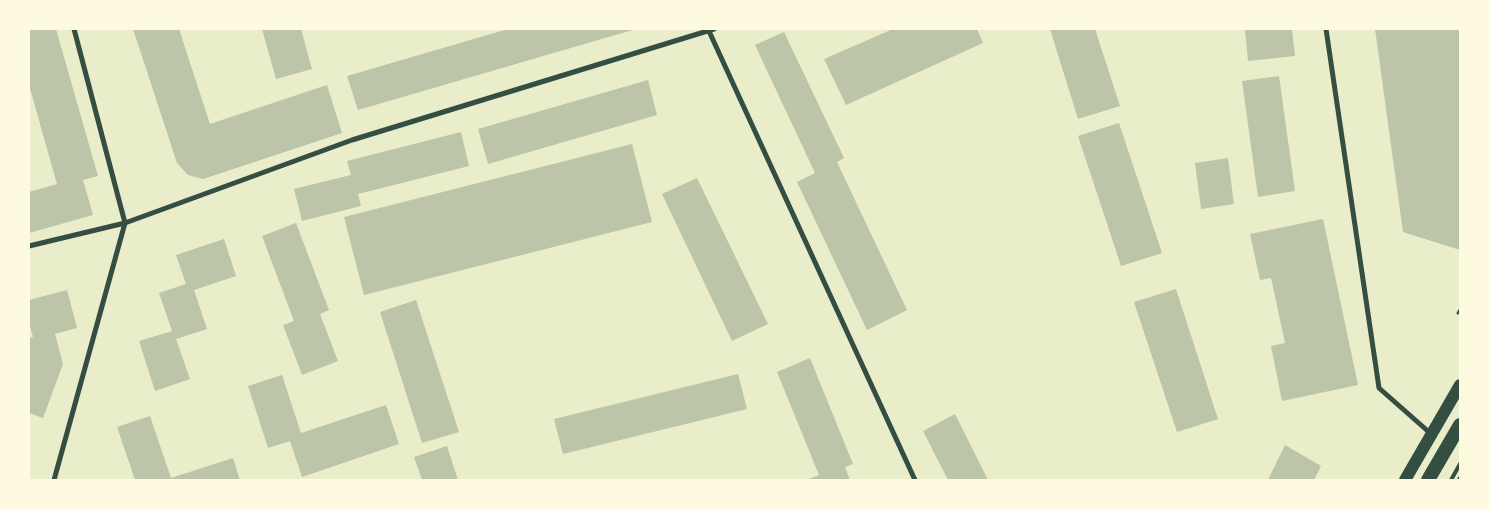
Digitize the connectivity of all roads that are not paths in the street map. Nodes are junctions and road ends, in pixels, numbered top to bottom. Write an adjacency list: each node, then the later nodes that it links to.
1 (74, 29): 4 (street)
2 (710, 29): 4 (street); 11 (street)
3 (1326, 29): 8 (street)
4 (125, 223): 5 (street); 10 (street)
5 (29, 246)
6 (1460, 384): 8 (main road)
7 (1460, 425): 13 (highway)
8 (1431, 434): 12 (main road)
9 (1460, 464): 14 (lane)
10 (54, 480)
11 (915, 480)
12 (1405, 480)
13 (1428, 480)
14 (1451, 480)

